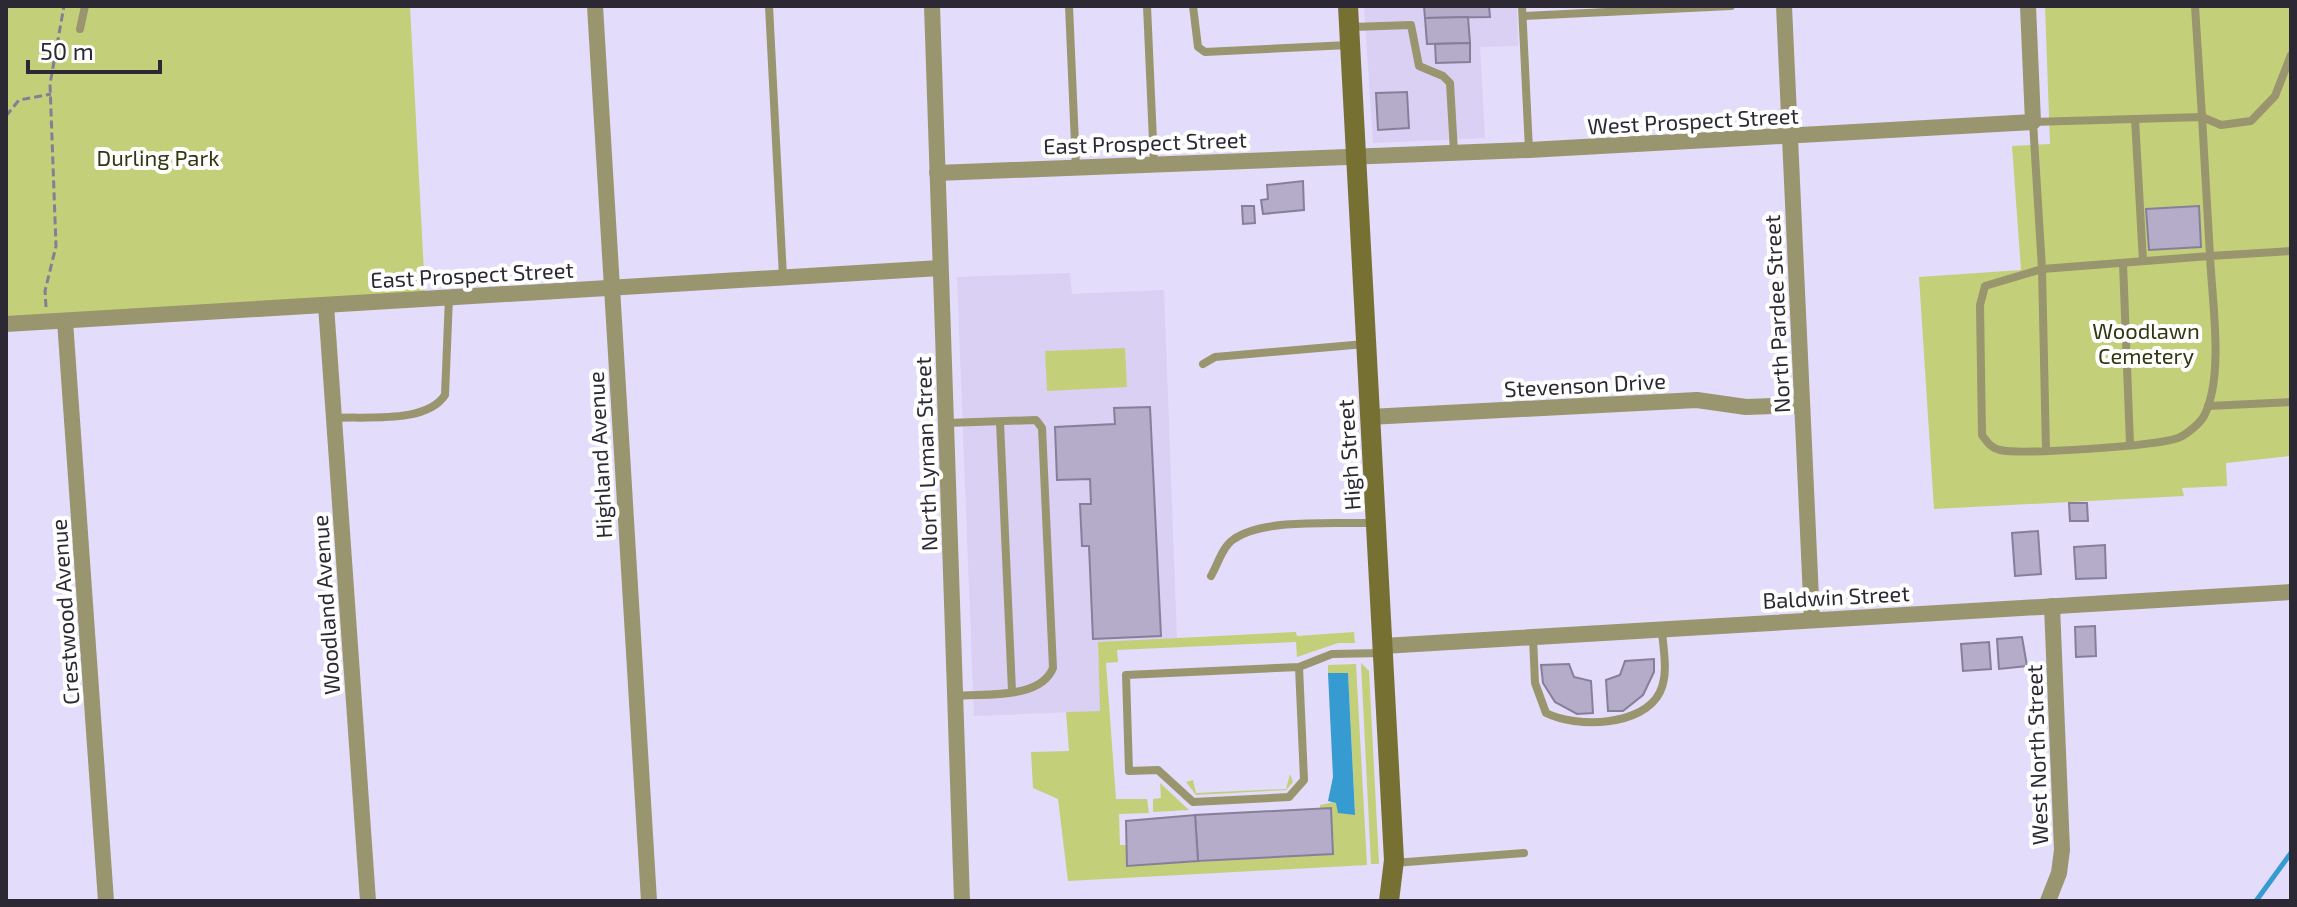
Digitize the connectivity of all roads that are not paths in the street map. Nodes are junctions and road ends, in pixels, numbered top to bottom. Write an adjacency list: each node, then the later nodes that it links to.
1 (85, 6): 14 (lane)
2 (595, 6): 33 (street, Highland Avenue)
3 (769, 6): 32 (lane)
4 (932, 6): 25 (street, North Lyman Street)
5 (1069, 6): 24 (lane)
6 (1147, 6): 23 (lane)
7 (1193, 6): 13 (lane)
8 (1731, 6): 12 (lane)
9 (1784, 6): 19 (street, North Pardee Street)
10 (2028, 6): 18 (street)
11 (2195, 6): 16 (lane)
12 (1522, 11): 20 (lane)
13 (1349, 26): 21 (lane); 22 (main road, High Street)
14 (80, 29)
15 (2291, 55): 16 (lane)
16 (2202, 117): 17 (lane); 27 (lane)
17 (2135, 119): 18 (lane); 28 (lane)
18 (2033, 122): 19 (street, West Prospect Street); 31 (lane)
19 (1789, 137): 20 (street, West Prospect Street); 41 (street, North Pardee Street)
20 (1529, 150): 21 (street, West Prospect Street)
21 (1454, 152): 22 (street, West Prospect Street)
22 (1355, 157): 23 (street, East Prospect Street); 38 (main road, High Street)
23 (1154, 163): 24 (street, East Prospect Street)
24 (1076, 167): 25 (street, East Prospect Street)
25 (937, 173): 30 (street, North Lyman Street)
26 (2291, 251): 27 (lane)
27 (2210, 256): 28 (lane); 42 (lane)
28 (2143, 261): 29 (lane)
29 (2123, 263): 31 (lane); 47 (lane)
30 (940, 268): 32 (street, East Prospect Street); 46 (street, North Lyman Street)
31 (2042, 269): 48 (lane); 48 (lane)
32 (783, 277): 33 (street, East Prospect Street)
33 (611, 288): 34 (street, East Prospect Street); 64 (street, Highland Avenue)
34 (449, 297): 35 (street, East Prospect Street); 44 (lane)
35 (326, 305): 36 (street, East Prospect Street); 44 (street, Woodland Avenue)
36 (65, 321): 37 (street, East Prospect Street); 62 (street, Crestwood Avenue)
37 (6, 324)
38 (1366, 344): 39 (lane); 43 (main road, High Street)
39 (1203, 364)
40 (2291, 402): 42 (lane)
41 (1802, 405): 43 (street, Stevenson Drive); 53 (street, North Pardee Street)
42 (2208, 406): 47 (lane)
43 (1369, 417): 49 (main road, High Street)
44 (334, 418): 63 (street, Woodland Avenue)
45 (1000, 422): 46 (lane); 58 (lane); 58 (lane)
46 (946, 423): 59 (street, North Lyman Street)
47 (2130, 444): 48 (lane)
48 (2046, 450)
49 (1376, 523): 50 (lane); 56 (main road, High Street)
50 (1211, 576)
51 (2291, 592): 52 (street, Baldwin Street)
52 (2052, 606): 53 (street, Baldwin Street); 67 (street, West North Street)
53 (1812, 620): 54 (street, Baldwin Street)
54 (1661, 629): 55 (street, Baldwin Street); 55 (lane)
55 (1533, 637): 56 (street, Baldwin Street)
56 (1383, 649): 57 (lane); 61 (main road, High Street)
57 (1299, 667): 57 (lane)
58 (1012, 691): 59 (lane)
59 (955, 696): 65 (street, North Lyman Street)
60 (1524, 853): 61 (lane)
61 (1393, 863): 66 (main road, High Street)
62 (106, 901)
63 (368, 901)
64 (649, 901)
65 (962, 901)
66 (1389, 901)
67 (2048, 901)

